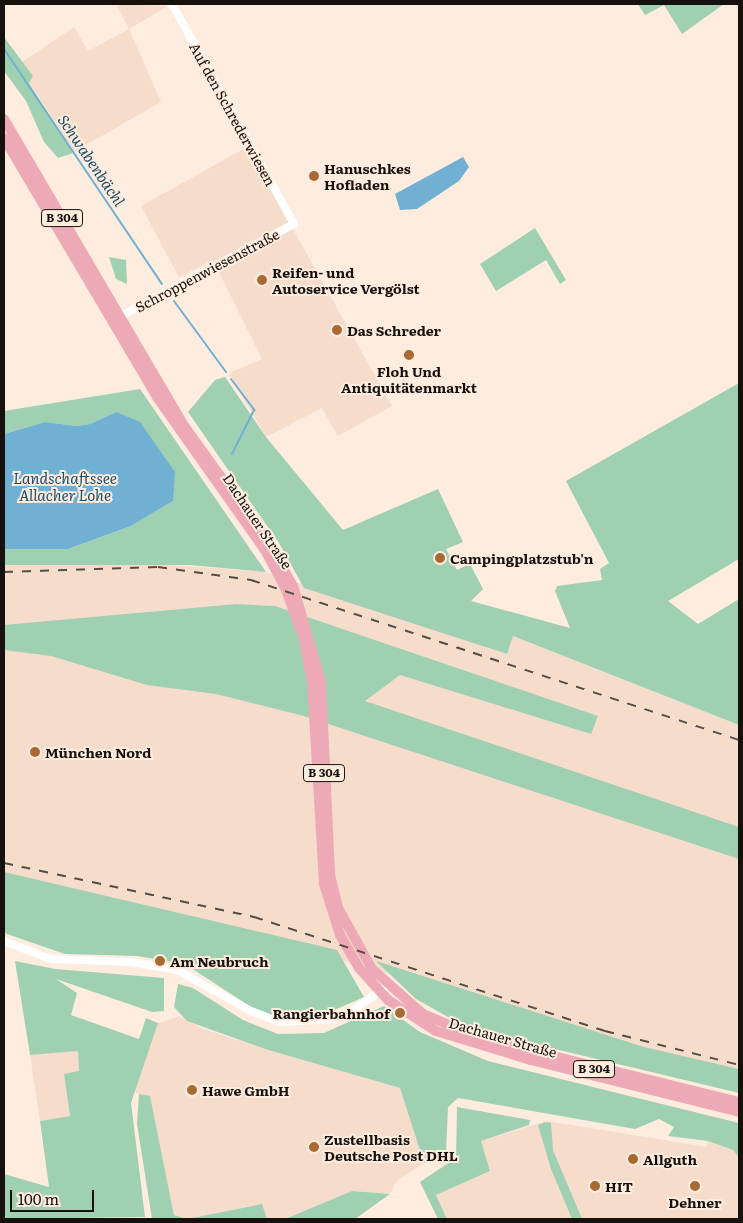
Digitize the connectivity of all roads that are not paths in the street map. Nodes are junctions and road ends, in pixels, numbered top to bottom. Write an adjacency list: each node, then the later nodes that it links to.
1 (172, 4): 4 (street, Auf den Schrederwiesen)
2 (4, 119): 5 (main road, Dachauer Straße / B 304)
3 (4, 138): 5 (main road, Dachauer Straße / B 304)
4 (294, 224): 5 (street, Schroppenwiesenstraße)
5 (115, 319): 6 (main road, Dachauer Straße / B 304)
6 (289, 586): 8 (main road, Dachauer Straße / B 304); 8 (main road, Dachauer Straße / B 304)
7 (4, 941): 8 (street)
8 (384, 989): 9 (main road, Dachauer Straße / B 304); 10 (main road, Dachauer Straße / B 304)
9 (739, 1102)
10 (739, 1112)

